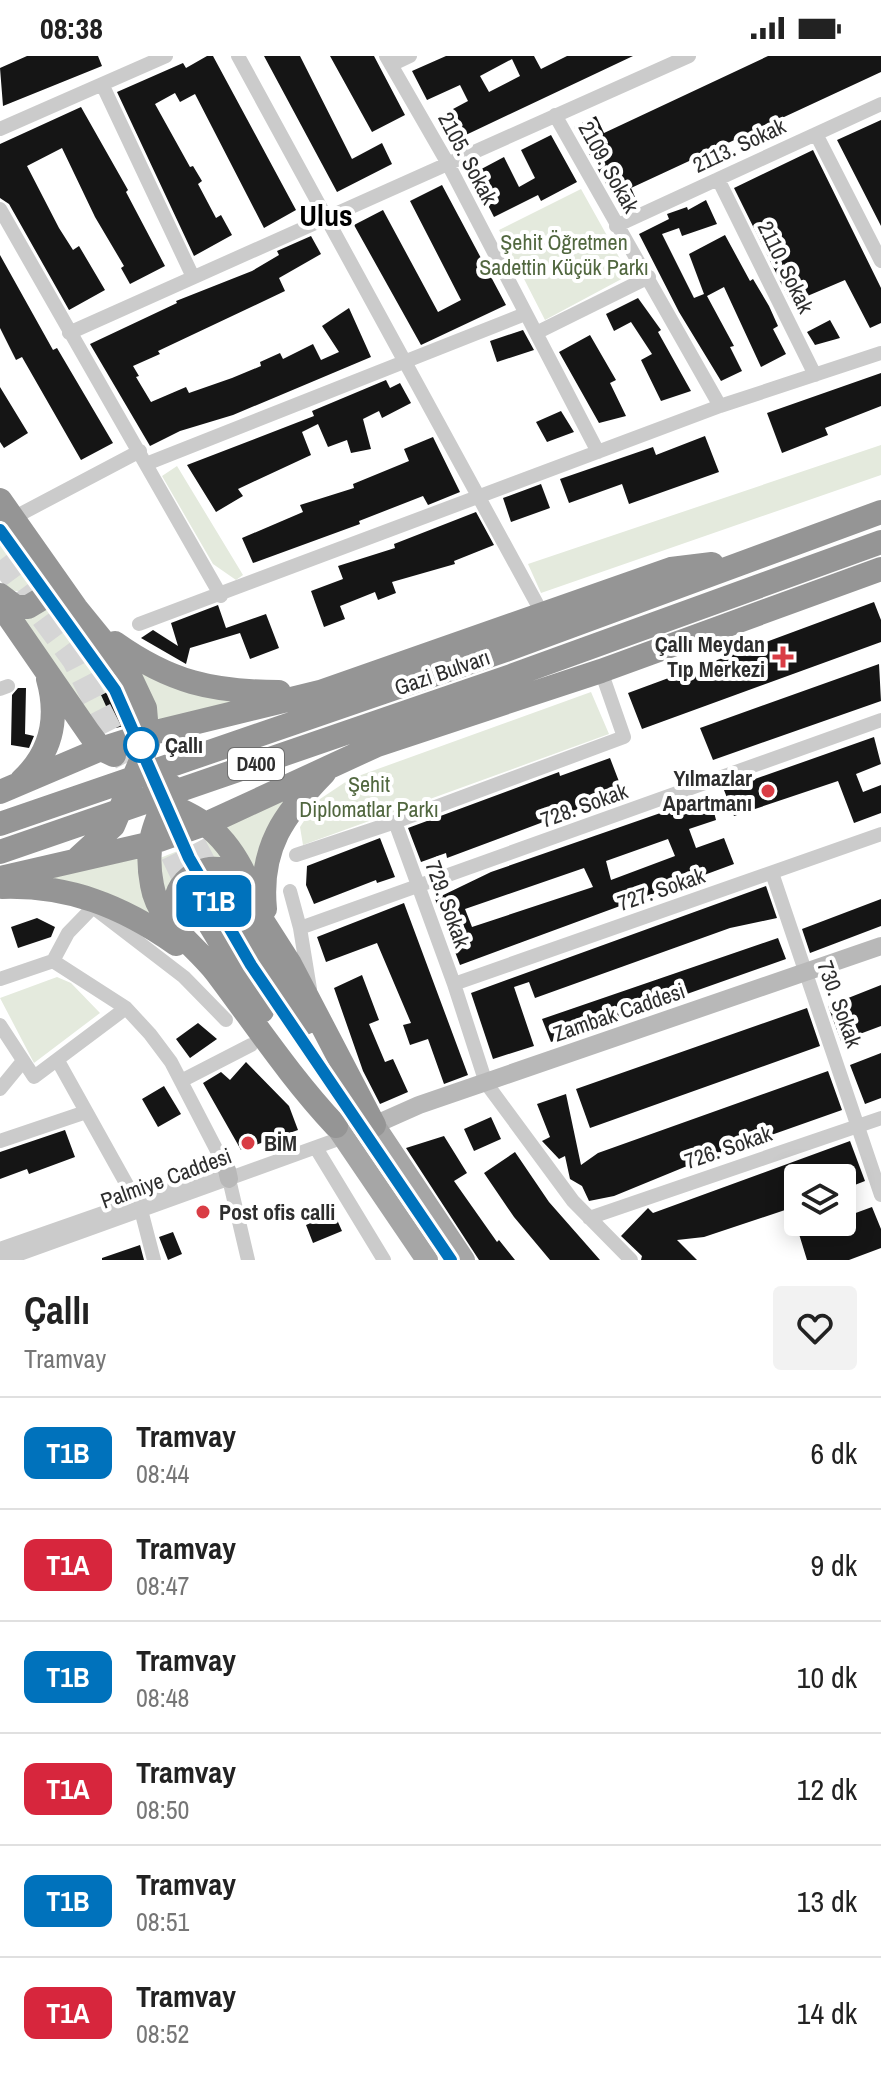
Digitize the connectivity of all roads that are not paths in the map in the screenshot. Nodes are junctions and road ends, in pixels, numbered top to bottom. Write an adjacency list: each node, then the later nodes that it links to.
1 (166, 56): 6 (street)
2 (238, 56): 14 (street)
3 (410, 56): 5 (street)
4 (689, 56): 8 (street)
5 (388, 60): 11 (street, 2105. Sokak)
6 (102, 84): 9 (street); 17 (street)
7 (881, 104): 10 (street, 2113. Sokak)
8 (555, 115): 11 (street); 15 (street, 2109. Sokak)
9 (0, 129)
10 (816, 134): 12 (street, 2113. Sokak); 16 (street)
11 (447, 162): 14 (street); 19 (street, 2105. Sokak)
12 (718, 179): 15 (street, 2113. Sokak); 24 (street, 2110. Sokak)
13 (0, 209): 20 (street)
14 (325, 216): 17 (street); 23 (street)
15 (616, 226): 18 (street, 2109. Sokak)
16 (881, 261)
17 (193, 277): 20 (street)
18 (649, 277): 21 (street); 25 (street, 2109. Sokak)
19 (525, 314): 21 (street, 2105. Sokak); 23 (street)
20 (69, 333): 27 (street)
21 (536, 333): 26 (street, 2105. Sokak)
22 (881, 353): 24 (street)
23 (405, 362): 27 (street); 28 (street)
24 (815, 375): 25 (street)
25 (720, 406): 26 (street)
26 (598, 452): 28 (street)
27 (143, 458): 29 (street); 36 (street)
28 (481, 498): 36 (street); 38 (street)
29 (6, 509): 31 (highway)
30 (881, 512): 33 (highway, Gazi Bulvarı / D400)
31 (29, 541): 35 (highway); 40 (highway)
32 (881, 542): 59 (highway, Gazi Bulvarı / D400)
33 (748, 561): 38 (highway); 56 (highway, Gazi Bulvarı / D400)
34 (881, 569): 42 (highway)
35 (0, 595)
36 (221, 596): 39 (street)
37 (0, 604): 41 (highway)
38 (542, 613): 43 (highway)
39 (139, 624)
40 (90, 626): 43 (highway); 46 (highway)
41 (43, 666): 47 (highway); 50 (highway)
42 (601, 671): 48 (highway); 54 (street)
43 (320, 692): 44 (highway)
44 (229, 715): 46 (highway); 53 (highway)
45 (881, 720): 66 (street, 728. Sokak)
46 (148, 734): 47 (highway); 49 (highway)
47 (101, 749): 49 (highway); 50 (highway)
48 (333, 764): 51 (highway); 70 (highway)
49 (138, 767): 52 (highway); 53 (highway)
50 (16, 785): 52 (highway)
51 (287, 785): 53 (highway); 55 (highway)
52 (128, 792): 53 (highway); 61 (highway)
53 (169, 792): 55 (highway); 58 (highway)
54 (395, 822): 60 (street); 66 (street, 729. Sokak)
55 (208, 823): 58 (highway); 70 (highway)
56 (0, 824)
57 (881, 834): 62 (street, 727. Sokak)
58 (148, 844): 61 (highway); 72 (highway)
59 (0, 852)
60 (296, 855)
61 (75, 860): 63 (highway)
62 (772, 873): 78 (street, 730. Sokak); 79 (street, 727. Sokak)
63 (0, 878)
64 (0, 887): 69 (highway)
65 (218, 888): 93 (highway)
66 (419, 888): 71 (street, 728. Sokak); 79 (street, 729. Sokak)
67 (290, 891): 71 (street)
68 (195, 900): 94 (highway)
69 (95, 904): 75 (street); 76 (highway); 82 (street)
70 (267, 927): 72 (highway); 81 (highway)
71 (300, 928): 81 (street)
72 (188, 941): 76 (highway)
73 (881, 946): 78 (street, Zambak Caddesi)
74 (881, 959): 78 (street, Zambak Caddesi)
75 (53, 961): 77 (street); 80 (street)
76 (215, 970): 94 (highway)
77 (0, 979)
78 (808, 979): 88 (street, Zambak Caddesi); 92 (street, 730. Sokak)
79 (454, 984): 88 (street, 729. Sokak)
80 (126, 1008): 86 (street); 87 (street)
81 (313, 1009): 93 (highway)
82 (226, 1020)
83 (1, 1029): 85 (street)
84 (251, 1045): 87 (street)
85 (23, 1061): 86 (street); 89 (street)
86 (58, 1061): 90 (street)
87 (181, 1081): 97 (street)
88 (489, 1087): 93 (street, Zambak Caddesi); 100 (street, 729. Sokak)
89 (0, 1089)
90 (86, 1112): 95 (street); 99 (street)
91 (881, 1118): 92 (street, 726. Sokak)
92 (860, 1126): 98 (street, 730. Sokak); 100 (street, 726. Sokak)
93 (376, 1130): 107 (main road)
94 (340, 1132): 96 (street, Palmiye Caddesi); 97 (street, Palmiye Caddesi); 106 (main road)
95 (0, 1141)
96 (316, 1148): 97 (street, Palmiye Caddesi); 105 (street)
97 (228, 1174): 99 (street, Palmiye Caddesi); 104 (street)
98 (881, 1195)
99 (138, 1206): 101 (street, Palmiye Caddesi); 102 (street, Palmiye Caddesi); 103 (street)
100 (589, 1218): 108 (street, 729. Sokak)
101 (0, 1249)
102 (11, 1259)
103 (154, 1260)
104 (248, 1260)
105 (384, 1260)
106 (427, 1260)
107 (464, 1260)
108 (631, 1260)

